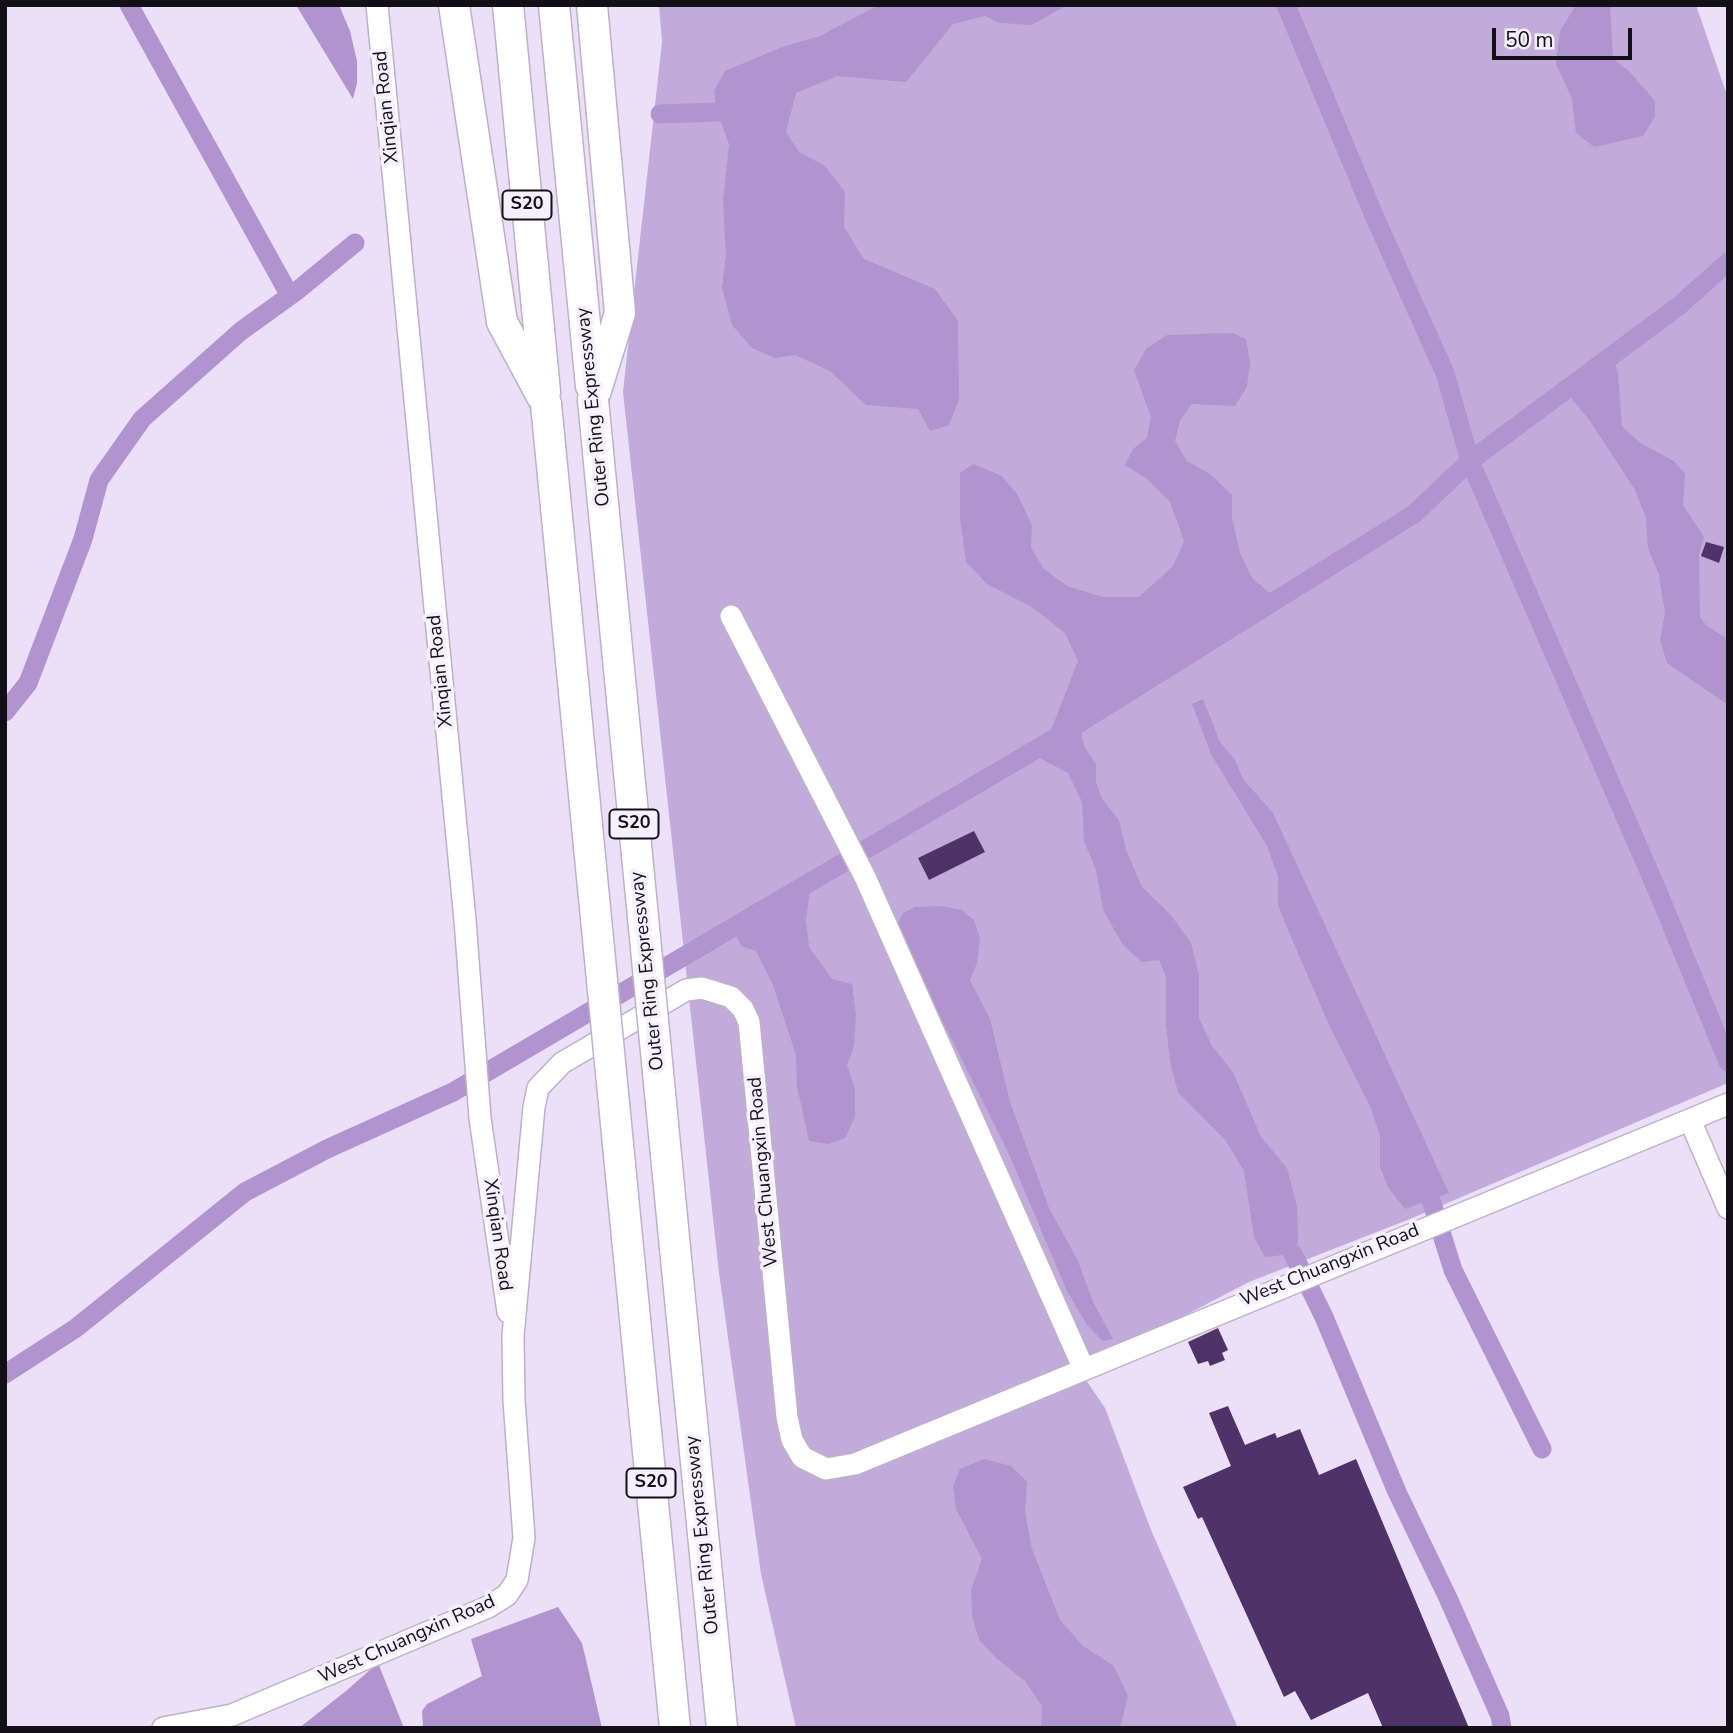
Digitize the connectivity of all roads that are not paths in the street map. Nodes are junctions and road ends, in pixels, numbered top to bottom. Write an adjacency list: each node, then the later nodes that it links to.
1 (377, 5): 12 (street, Xinqian Road)
2 (454, 5): 7 (highway)
3 (508, 5): 7 (highway, S20)
4 (554, 5): 6 (highway, Outer Ring Expressway / S20)
5 (592, 5): 6 (highway)
6 (593, 400): 16 (highway, Outer Ring Expressway / S20, bridge)
7 (546, 404): 15 (highway, S20, bridge)
8 (732, 616): 13 (street)
9 (1724, 1106): 10 (street, West Chuangxin Road)
10 (1690, 1120): 11 (street); 13 (street, West Chuangxin Road)
11 (1728, 1208)
12 (513, 1336): 13 (street, West Chuangxin Road); 14 (street, West Chuangxin Road)
13 (1083, 1367)
14 (163, 1728)
15 (675, 1728)
16 (722, 1728)

